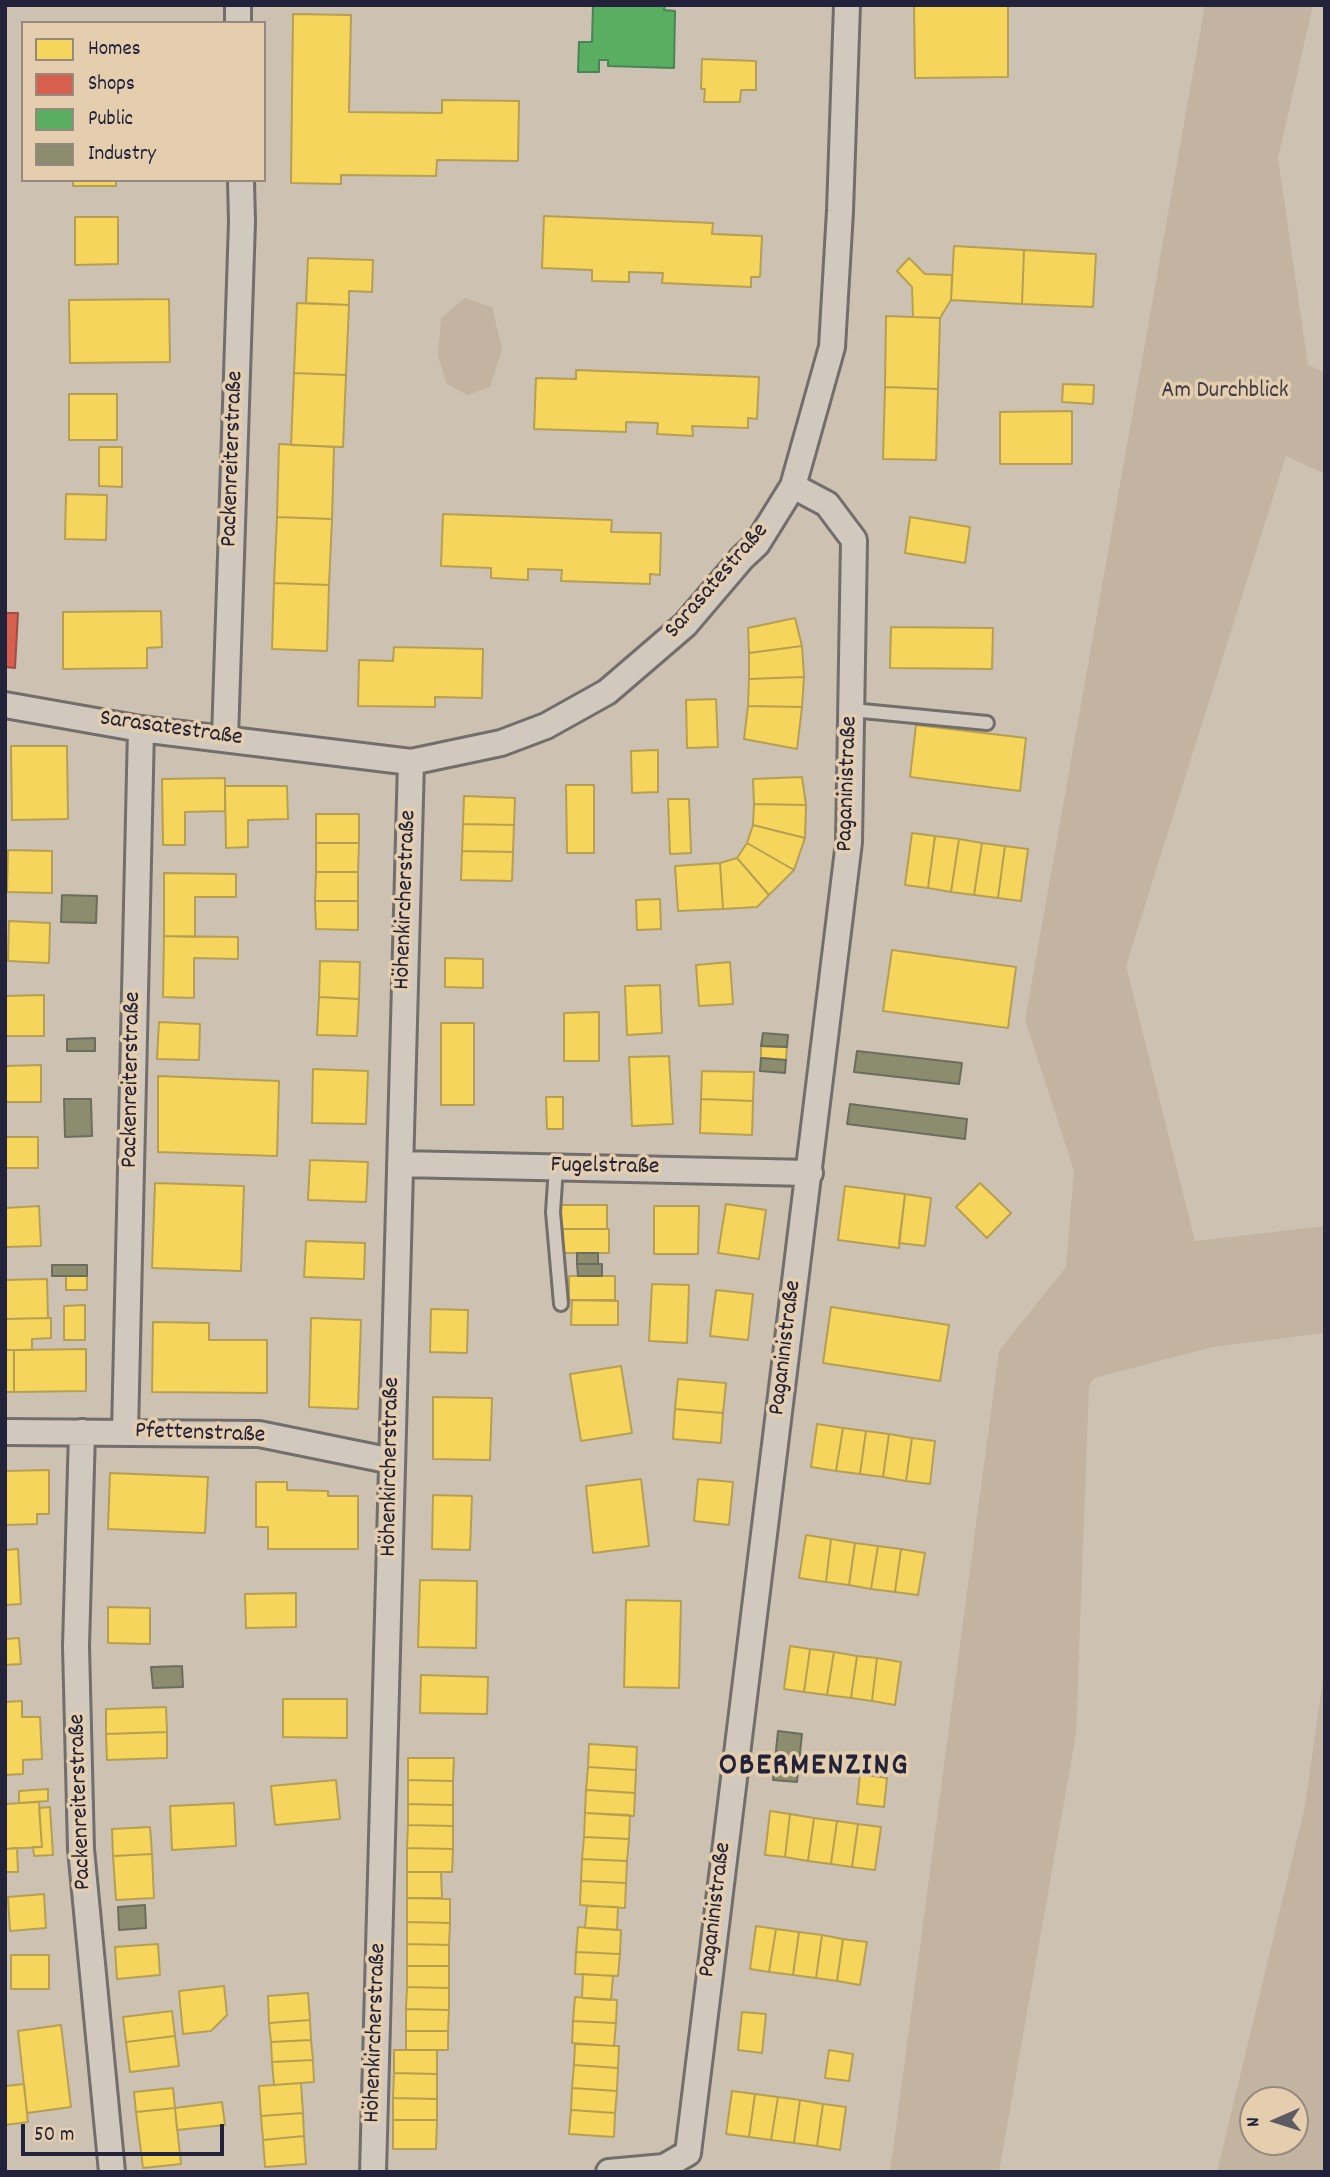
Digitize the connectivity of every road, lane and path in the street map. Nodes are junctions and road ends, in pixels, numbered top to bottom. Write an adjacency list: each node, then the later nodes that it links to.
1 (846, 5): 3 (street, Sarasatestraße)
2 (242, 182): 8 (street, Packenreiterstraße)
3 (793, 486): 5 (street, Paganinistraße); 9 (street, Sarasatestraße)
4 (5, 705): 7 (street, Sarasatestraße)
5 (852, 710): 6 (lane); 12 (street, Paganinistraße)
6 (986, 723)
7 (141, 729): 8 (street, Sarasatestraße); 16 (street, Packenreiterstraße)
8 (225, 738): 9 (street, Sarasatestraße)
9 (411, 762): 10 (street, Höhenkircherstraße)
10 (400, 1164): 11 (street, Fugelstraße); 17 (street, Höhenkircherstraße)
11 (556, 1167): 12 (street, Fugelstraße); 13 (lane)
12 (810, 1173): 20 (street, Paganinistraße)
13 (561, 1304)
14 (5, 1432): 15 (street, Pfettenstraße)
15 (82, 1432): 16 (street, Pfettenstraße); 18 (street, Packenreiterstraße)
16 (125, 1432): 17 (street, Pfettenstraße)
17 (392, 1461): 19 (street, Höhenkircherstraße)
18 (112, 2172)
19 (373, 2172)
20 (609, 2172)

